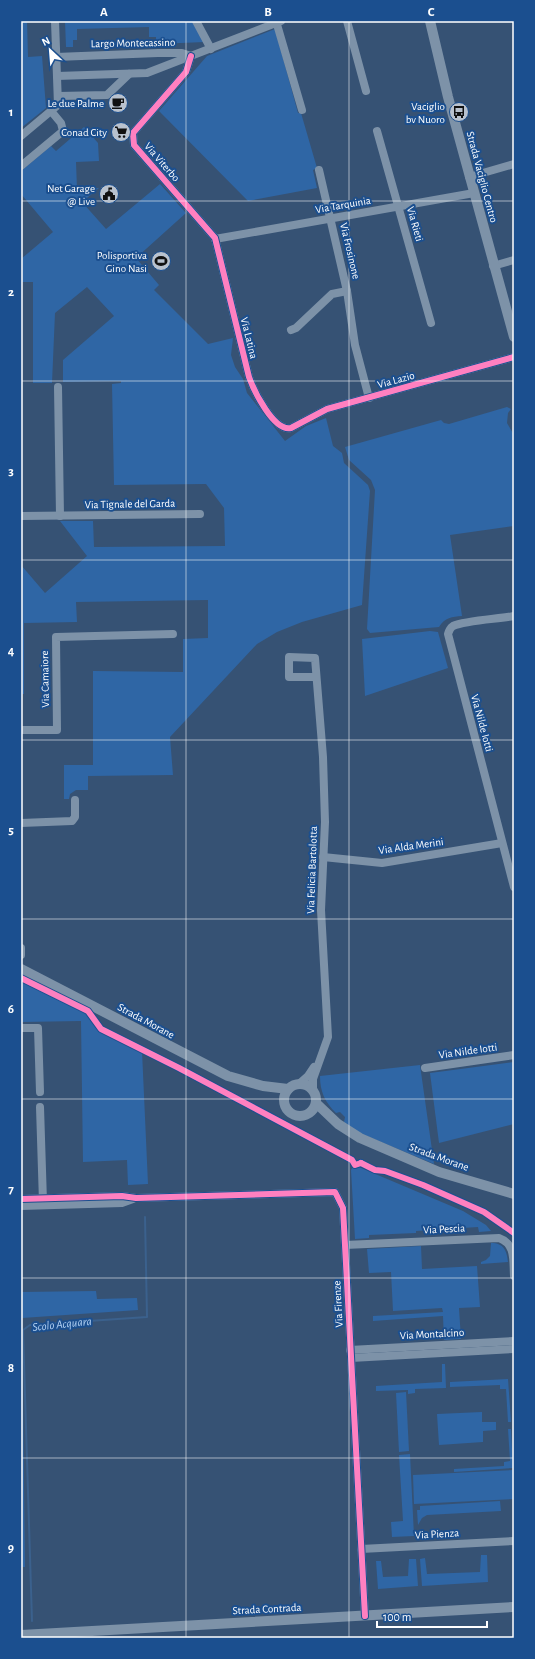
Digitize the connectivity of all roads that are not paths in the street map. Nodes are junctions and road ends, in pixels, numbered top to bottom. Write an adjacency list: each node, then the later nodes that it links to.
1 (55, 21): 8 (street)
2 (196, 21): 6 (street)
3 (347, 21): 11 (street)
4 (430, 21): 20 (street, Strada Vaciglio Centro)
5 (278, 22): 6 (street); 13 (street)
6 (211, 49): 7 (street)
7 (191, 56): 8 (street, Largo Montecassino); 9 (street, Largo Montecassino); 24 (street, Via Viterbo)
8 (56, 57): 10 (street)
9 (128, 74): 10 (street, Largo Montecassino); 12 (street)
10 (57, 76): 12 (street)
11 (366, 91)
12 (58, 96): 14 (street)
13 (302, 110)
14 (51, 111): 16 (street); 18 (street)
15 (377, 131): 22 (street, Via Rieti)
16 (21, 136)
17 (514, 164): 20 (street)
18 (21, 166)
19 (319, 170): 23 (street, Via Frosinone)
20 (469, 177): 21 (street, Strada Vaciglio Centro)
21 (474, 193): 22 (street, Via Tarquinia); 26 (street, Strada Vaciglio Centro)
22 (398, 206): 23 (street, Via Tarquinia); 28 (street, Via Rieti)
23 (331, 219): 24 (street, Via Tarquinia); 27 (street, Via Frosinone)
24 (215, 240): 34 (street, Via Latina)
25 (514, 260): 26 (street)
26 (493, 266): 30 (street, Strada Vaciglio Centro)
27 (347, 291): 29 (street, Via Frosinone); 33 (street, Via Frosinone)
28 (431, 323)
29 (291, 330)
30 (514, 337)
31 (514, 358): 33 (street, Via Lazio)
32 (58, 387): 37 (street)
33 (369, 398): 34 (street, Via Lazio)
34 (286, 429)
35 (200, 514): 37 (street, Via Tignale del Garda)
36 (21, 516): 37 (street, Via Tignale del Garda)
37 (60, 516)
38 (514, 616): 44 (street, Via Nilde Iotti)
39 (173, 634): 41 (street, Via Camaiore)
40 (316, 677): 45 (street, Via Felicia Bartolotta)
41 (21, 730)
42 (75, 800): 43 (street)
43 (21, 823)
44 (502, 843): 45 (street, Via Alda Merini); 46 (street, Via Nilde Iotti)
45 (323, 857): 52 (street, Via Felicia Bartolotta)
46 (514, 888)
47 (21, 948): 48 (street)
48 (21, 955)
49 (21, 969): 55 (street, Strada Morane)
50 (21, 1028): 58 (street)
51 (514, 1055): 53 (street, Via Nilde Iotti)
52 (318, 1062): 54 (street, Via Felicia Bartolotta); 57 (street, Via Felicia Bartolotta)
53 (425, 1068)
54 (299, 1084): 56 (street); 57 (street)
55 (263, 1086): 56 (street, Strada Morane); 59 (street, Strada Morane)
56 (288, 1089): 59 (street)
57 (313, 1089): 60 (street)
58 (40, 1092)
59 (284, 1099): 62 (street)
60 (317, 1104): 62 (street); 63 (street, Strada Morane)
61 (40, 1107): 68 (street)
62 (311, 1113): 63 (street, Strada Morane)
63 (338, 1124): 64 (street, Strada Morane)
64 (491, 1186): 65 (street, Strada Morane); 66 (street, Strada Morane)
65 (514, 1188)
66 (514, 1194)
67 (21, 1199): 68 (street, Via Firenze)
68 (43, 1202): 69 (street, Via Firenze); 70 (street, Via Firenze)
69 (21, 1206)
70 (345, 1245): 71 (street, Via Pescia); 74 (street, Via Firenze)
71 (514, 1276)
72 (514, 1341): 74 (street, Via Montalcino)
73 (514, 1349): 74 (street, Via Montalcino)
74 (350, 1354): 76 (street, Via Firenze)
75 (514, 1541): 76 (street, Via Pienza)
76 (361, 1549): 78 (street, Via Firenze)
77 (514, 1607): 78 (street, Strada Contrada)
78 (365, 1616): 79 (street, Strada Contrada)
79 (21, 1635)

